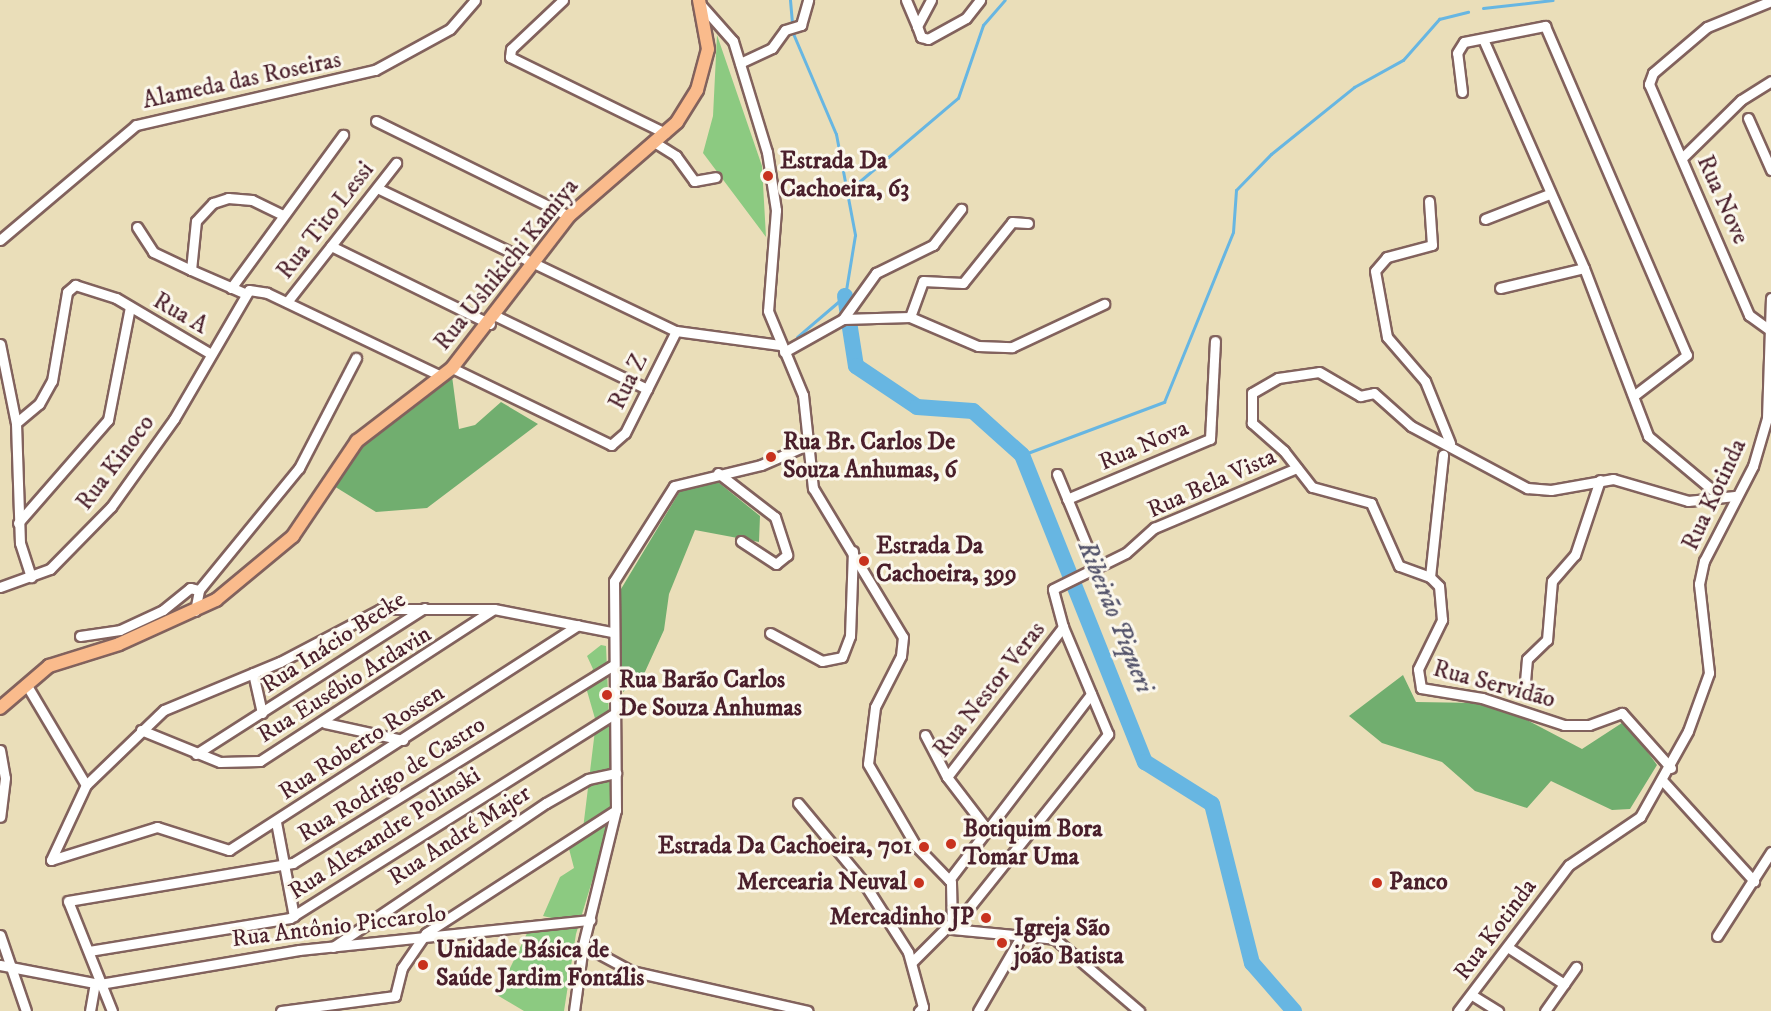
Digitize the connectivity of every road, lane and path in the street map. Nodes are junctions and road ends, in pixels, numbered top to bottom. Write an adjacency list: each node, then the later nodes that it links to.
1 (475, 0): 32 (street, Alameda das Roseiras)
2 (563, 0): 16 (street)
3 (808, 0): 11 (street)
4 (906, 0): 9 (street)
5 (931, 0): 9 (street)
6 (980, 0): 9 (street)
7 (1771, 1): 19 (street, Rua Nove)
8 (700, 2): 11 (street); 16 (main road, Rua Ushikichi Kamiya)
9 (917, 26)
10 (1483, 39): 13 (street); 24 (street); 57 (street)
11 (740, 63): 51 (street)
12 (1771, 81): 19 (street)
13 (1461, 92)
14 (1748, 118): 21 (street)
15 (376, 121): 28 (street)
16 (665, 133): 18 (main road, Rua Ushikichi Kamiya)
17 (343, 135): 27 (street)
18 (654, 142): 22 (street); 28 (main road, Rua Ushikichi Kamiya)
19 (1683, 158): 47 (street, Rua Nove)
20 (396, 163): 23 (street, Rua Tito Lessi)
21 (1771, 170)
22 (716, 177)
23 (377, 188): 33 (street, Rua Tito Lessi); 34 (street)
24 (1549, 194): 29 (street); 35 (street)
25 (1429, 201): 61 (street)
26 (961, 209): 45 (street)
27 (281, 214): 36 (street); 37 (street)
28 (569, 216): 34 (main road, Rua Ushikichi Kamiya)
29 (1485, 219)
30 (1028, 223): 44 (street)
31 (136, 226): 36 (street)
32 (0, 240)
33 (331, 246): 41 (street, Rua Tito Lessi); 46 (street)
34 (535, 262): 46 (main road, Rua Ushikichi Kamiya); 48 (street)
35 (1584, 268): 38 (street); 57 (street)
36 (192, 270): 37 (street)
37 (231, 288): 39 (street)
38 (1500, 288)
39 (244, 293): 41 (street); 52 (street, Rua Kinoco)
40 (1771, 298): 47 (street, Rua Kotinda)
41 (287, 303): 55 (street)
42 (1104, 304): 44 (street)
43 (130, 307): 52 (street, Rua A); 58 (street, Rua A); 70 (street)
44 (910, 317): 45 (street)
45 (843, 319): 51 (street)
46 (493, 320): 54 (main road, Rua Ushikichi Kamiya); 56 (street)
47 (1770, 330): 59 (street, Rua Kotinda)
48 (675, 331): 51 (street); 56 (street, Rua Z)
49 (1215, 341): 69 (street, Rua Nova)
50 (0, 344): 58 (street)
51 (782, 348): 60 (street)
52 (211, 354): 74 (street, Rua Kinoco)
53 (356, 358): 77 (street)
54 (452, 368): 55 (main road, Rua Ushikichi Kamiya); 56 (street, Rua Z)
55 (441, 376): 80 (main road, Rua Ushikichi Kamiya)
56 (648, 389)
57 (1636, 394): 68 (street)
58 (16, 423): 70 (street)
59 (1767, 442): 67 (street, Rua Kotinda)
60 (805, 447): 64 (street); 72 (street)
61 (1453, 447): 63 (street); 66 (street)
62 (1443, 455): 75 (street)
63 (1297, 468): 73 (street, Rua Bela Vista); 75 (street)
64 (718, 473): 71 (street); 83 (street)
65 (1056, 474): 69 (street)
66 (1600, 480): 68 (street); 89 (street)
67 (1735, 496): 68 (street); 100 (street, Rua Kotinda)
68 (1721, 497)
69 (1067, 500): 73 (street)
70 (18, 523): 74 (street)
71 (741, 541)
72 (853, 551): 84 (street); 113 (street)
73 (1096, 568): 82 (street, Rua Bela Vista)
74 (31, 577): 76 (street, Rua Kinoco)
75 (1430, 577): 100 (street, Rua Servidão)
76 (0, 587)
77 (199, 591): 80 (street); 85 (street)
78 (426, 606): 79 (street, Rua Inácio Becke); 87 (street); 92 (street, Rua Inácio Becke)
79 (494, 609): 81 (street, Rua Inácio Becke); 94 (street, Rua Eusébio Ardavin)
80 (195, 611): 88 (main road, Rua Ushikichi Kamiya)
81 (578, 625): 83 (street, Rua Inácio Becke); 97 (street, Rua Roberto Rossen)
82 (1063, 627): 90 (street); 102 (street, Rua Nestor Veras)
83 (610, 632): 86 (street)
84 (770, 633)
85 (80, 636)
86 (613, 665): 93 (street); 112 (street, Rua Rodrigo de Castro)
87 (253, 673): 92 (street); 95 (street)
88 (26, 684): 91 (main road, Rua Ushikichi Kamiya); 105 (street)
89 (1524, 693)
90 (1091, 694): 110 (street); 117 (street)
91 (0, 708)
92 (262, 713): 99 (street, Rua Inácio Becke)
93 (614, 714): 101 (street); 115 (street, Rua Alexandre Polinski)
94 (325, 723): 97 (street); 99 (street, Rua Eusébio Ardavin)
95 (141, 730): 99 (street, Rua Eusébio Ardavin); 105 (street)
96 (925, 735): 102 (street)
97 (403, 740): 109 (street, Rua Roberto Rossen)
98 (0, 750): 103 (street)
99 (196, 754)
100 (1671, 768): 104 (street, Rua Kotinda)
101 (616, 773): 107 (street); 123 (street, Rua André Majer)
102 (947, 777): 110 (street)
103 (3, 778): 108 (street)
104 (1662, 780): 114 (street); 124 (street, Rua Kotinda)
105 (86, 785): 109 (street, Rua Roberto Rossen)
106 (798, 803): 126 (street)
107 (615, 810): 116 (street); 120 (street)
108 (0, 817)
109 (276, 822): 112 (street)
110 (986, 828): 113 (street)
111 (1771, 852): 114 (street)
112 (285, 864): 115 (street); 125 (street, Rua Rodrigo de Castro)
113 (949, 880): 117 (street)
114 (1754, 881): 121 (street)
115 (294, 916): 125 (street, Rua Alexandre Polinski)
116 (590, 920): 120 (street, Rua Antônio Piccarolo); 122 (street)
117 (951, 927): 119 (street); 126 (street)
118 (0, 935): 129 (street)
119 (1022, 935): 141 (street); 142 (street)
120 (424, 936): 123 (street, Rua Antônio Piccarolo); 133 (street)
121 (1717, 936)
122 (583, 945): 138 (street); 139 (street)
123 (333, 947): 130 (street, Rua Antônio Piccarolo)
124 (1509, 948): 131 (street); 132 (street, Rua Kotinda)
125 (89, 951): 130 (street)
126 (913, 961): 140 (street)
127 (0, 965): 129 (street, Rua Antônio Piccarolo)
128 (1576, 967): 131 (street)
129 (13, 969): 130 (street, Rua Antônio Piccarolo); 134 (street)
130 (97, 984): 135 (street); 136 (street)
131 (1564, 984): 145 (street)
132 (1472, 995): 143 (street, Rua Kotinda); 144 (street)
133 (326, 1007): 137 (street)
134 (26, 1011)
135 (90, 1011)
136 (112, 1011)
137 (282, 1011)
138 (574, 1011)
139 (808, 1011)
140 (919, 1011)
141 (978, 1011)
142 (1139, 1011)
143 (1458, 1011)
144 (1497, 1011)
145 (1545, 1011)

